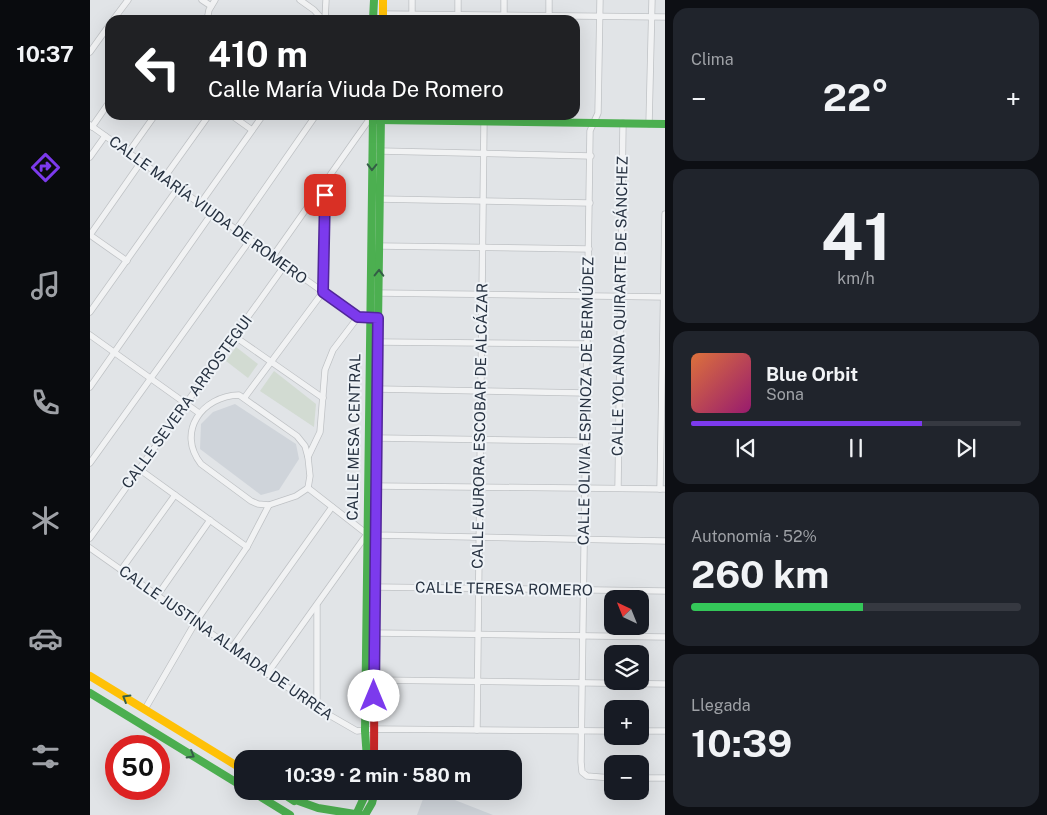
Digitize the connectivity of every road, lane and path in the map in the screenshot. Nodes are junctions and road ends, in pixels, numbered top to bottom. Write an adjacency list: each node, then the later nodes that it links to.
1 (128, 0): 15 (street)
2 (202, 0): 14 (street)
3 (215, 0): 14 (street)
4 (300, 0): 17 (street)
5 (326, 0): 18 (street)
6 (374, 0): 19 (main road)
7 (383, 0): 20 (main road)
8 (412, 0): 21 (street)
9 (458, 0): 22 (street)
10 (504, 0): 23 (street)
11 (549, 0): 24 (street)
12 (600, 0): 26 (street, CALLE OLIVIA ESPINOZA DE BERMÚDEZ)
13 (652, 0): 27 (street)
14 (211, 6): 16 (street)
15 (117, 15)
16 (208, 15)
17 (319, 15)
18 (324, 15)
19 (373, 15)
20 (383, 15)
21 (412, 15)
22 (458, 15)
23 (504, 15)
24 (549, 15)
25 (580, 17): 26 (street)
26 (599, 17): 27 (street); 44 (street, CALLE OLIVIA ESPINOZA DE BERMÚDEZ)
27 (652, 17): 28 (street); 46 (street)
28 (664, 17)
29 (105, 31): 30 (street)
30 (90, 52)
31 (105, 108): 48 (street)
32 (151, 120): 51 (street)
33 (205, 120): 57 (street)
34 (238, 120): 49 (street)
35 (259, 120): 49 (street)
36 (313, 120): 66 (street)
37 (372, 120): 58 (street)
38 (374, 120): 83 (main road, CALLE MESA CENTRAL, one-way to 83)
39 (375, 120): 52 (main road, CALLE MESA CENTRAL)
40 (470, 120): 43 (main road)
41 (493, 120): 43 (main road)
42 (564, 120): 44 (main road)
43 (484, 122): 53 (street, CALLE AURORA ESCOBAR DE ALCÁZAR)
44 (596, 122): 45 (main road); 54 (street, CALLE OLIVIA ESPINOZA DE BERMÚDEZ)
45 (623, 123): 46 (main road); 79 (street, CALLE YOLANDA QUIRARTE DE SÁNCHEZ)
46 (649, 124): 47 (main road)
47 (664, 124)
48 (91, 126): 50 (street, CALLE MARÍA VIUDA DE ROMERO)
49 (252, 130): 63 (street)
50 (105, 136): 51 (street, CALLE MARÍA VIUDA DE ROMERO); 55 (street)
51 (128, 152): 56 (street, CALLE MARÍA VIUDA DE ROMERO)
52 (380, 152): 53 (street); 60 (main road, CALLE MESA CENTRAL)
53 (484, 154): 54 (street); 61 (street, CALLE AURORA ESCOBAR DE ALCÁZAR)
54 (591, 156): 62 (street, CALLE OLIVIA ESPINOZA DE BERMÚDEZ)
55 (90, 157)
56 (141, 162): 57 (street, CALLE MARÍA VIUDA DE ROMERO); 67 (street)
57 (164, 178): 59 (street, CALLE MARÍA VIUDA DE ROMERO)
58 (324, 183): 72 (street); 75 (street)
59 (178, 188): 63 (street, CALLE MARÍA VIUDA DE ROMERO); 73 (street)
60 (380, 199): 61 (street); 69 (main road, CALLE MESA CENTRAL)
61 (483, 202): 62 (street); 70 (street, CALLE AURORA ESCOBAR DE ALCÁZAR)
62 (590, 203): 71 (street, CALLE OLIVIA ESPINOZA DE BERMÚDEZ)
63 (200, 204): 64 (street, CALLE MARÍA VIUDA DE ROMERO)
64 (212, 213): 66 (street, CALLE MARÍA VIUDA DE ROMERO); 89 (street)
65 (664, 214): 80 (street)
66 (236, 230): 68 (street, CALLE MARÍA VIUDA DE ROMERO)
67 (90, 235): 73 (street)
68 (250, 240): 72 (street, CALLE MARÍA VIUDA DE ROMERO); 91 (street)
69 (379, 246): 70 (street); 76 (main road, CALLE MESA CENTRAL, one-way to 69)
70 (483, 248): 71 (street); 77 (street, CALLE AURORA ESCOBAR DE ALCÁZAR)
71 (589, 249): 78 (street, CALLE OLIVIA ESPINOZA DE BERMÚDEZ)
72 (273, 256): 74 (street, CALLE MARÍA VIUDA DE ROMERO)
73 (127, 261): 81 (street)
74 (286, 265): 75 (street, CALLE MARÍA VIUDA DE ROMERO); 85 (street, CALLE SEVERA ARROSTEGUI)
75 (323, 292): 82 (street, CALLE MARÍA VIUDA DE ROMERO); 90 (street)
76 (378, 293): 77 (street); 83 (main road, CALLE MESA CENTRAL)
77 (482, 296): 78 (street); 87 (street, CALLE AURORA ESCOBAR DE ALCÁZAR)
78 (588, 296): 79 (street); 88 (street, CALLE OLIVIA ESPINOZA DE BERMÚDEZ)
79 (620, 296): 80 (street); 111 (street, CALLE YOLANDA QUIRARTE DE SÁNCHEZ)
80 (664, 297): 102 (street)
81 (90, 312)
82 (358, 317): 83 (street); 97 (street)
83 (374, 318): 86 (main road, CALLE MESA CENTRAL); 117 (main road, CALLE MESA CENTRAL)
84 (90, 335): 89 (street)
85 (234, 336): 90 (street); 98 (street, CALLE SEVERA ARROSTEGUI)
86 (378, 342): 87 (street); 93 (main road, CALLE MESA CENTRAL)
87 (482, 343): 88 (street); 94 (street, CALLE AURORA ESCOBAR DE ALCÁZAR)
88 (587, 344): 95 (street, CALLE OLIVIA ESPINOZA DE BERMÚDEZ)
89 (115, 353): 91 (street); 92 (street)
90 (271, 362): 96 (street); 97 (street)
91 (151, 379): 98 (street); 105 (street)
92 (90, 387)
93 (377, 389): 94 (street); 100 (main road, CALLE MESA CENTRAL)
94 (481, 391): 95 (street); 101 (street, CALLE AURORA ESCOBAR DE ALCÁZAR)
95 (586, 393): 103 (street, CALLE OLIVIA ESPINOZA DE BERMÚDEZ)
96 (245, 397): 99 (street); 104 (street)
97 (322, 398): 104 (street)
98 (188, 405): 99 (street); 106 (street, CALLE SEVERA ARROSTEGUI)
99 (199, 412): 114 (street)
100 (376, 438): 101 (street); 107 (main road, CALLE MESA CENTRAL)
101 (481, 438): 103 (street); 108 (street, CALLE AURORA ESCOBAR DE ALCÁZAR)
102 (663, 438): 112 (street)
103 (586, 441): 110 (street, CALLE OLIVIA ESPINOZA DE BERMÚDEZ)
104 (308, 457): 109 (street)
105 (90, 463)
106 (139, 469): 113 (street); 118 (street, CALLE SEVERA ARROSTEGUI)
107 (376, 486): 108 (street); 117 (main road, CALLE MESA CENTRAL)
108 (480, 487): 110 (street); 119 (street, CALLE AURORA ESCOBAR DE ALCÁZAR)
109 (308, 488): 114 (street); 115 (street)
110 (585, 488): 111 (street); 120 (street, CALLE OLIVIA ESPINOZA DE BERMÚDEZ)
111 (618, 488): 112 (street)
112 (662, 489)
113 (175, 495): 116 (street); 124 (street)
114 (269, 504): 122 (street)
115 (332, 507): 117 (street); 136 (street)
116 (210, 520): 122 (street); 129 (street)
117 (371, 534): 119 (street); 125 (main road, CALLE MESA CENTRAL); 130 (street); 147 (main road, CALLE MESA CENTRAL)
118 (90, 538)
119 (479, 538): 120 (street); 126 (street, CALLE AURORA ESCOBAR DE ALCÁZAR)
120 (584, 540): 121 (street); 127 (street, CALLE OLIVIA ESPINOZA DE BERMÚDEZ)
121 (664, 542)
122 (247, 547): 131 (street)
123 (90, 548): 124 (street, CALLE JUSTINA ALMADA DE URREA)
124 (121, 570): 129 (street, CALLE JUSTINA ALMADA DE URREA)
125 (374, 587): 126 (street, CALLE TERESA ROMERO); 132 (main road, CALLE MESA CENTRAL)
126 (478, 589): 127 (street, CALLE TERESA ROMERO); 133 (street, CALLE AURORA ESCOBAR DE ALCÁZAR)
127 (583, 590): 128 (street, CALLE TERESA ROMERO); 134 (street, CALLE OLIVIA ESPINOZA DE BERMÚDEZ)
128 (664, 591)
129 (157, 596): 131 (street, CALLE JUSTINA ALMADA DE URREA)
130 (317, 605): 137 (street); 145 (street)
131 (195, 623): 136 (street, CALLE JUSTINA ALMADA DE URREA); 146 (street)
132 (374, 633): 133 (street); 139 (main road, CALLE MESA CENTRAL)
133 (478, 635): 134 (street); 140 (street, CALLE AURORA ESCOBAR DE ALCÁZAR)
134 (583, 636): 135 (street); 141 (street, CALLE OLIVIA ESPINOZA DE BERMÚDEZ)
135 (664, 638)
136 (231, 648): 137 (street, CALLE JUSTINA ALMADA DE URREA)
137 (268, 674): 145 (street, CALLE JUSTINA ALMADA DE URREA)
138 (90, 676): 146 (main road, one-way to 138)
139 (374, 680): 140 (street); 147 (main road, CALLE MESA CENTRAL)
140 (478, 682): 141 (street); 148 (street, CALLE AURORA ESCOBAR DE ALCÁZAR)
141 (582, 683): 142 (street); 149 (street, CALLE OLIVIA ESPINOZA DE BERMÚDEZ)
142 (664, 684)
143 (90, 693): 144 (main road)
144 (102, 701): 146 (main road); 159 (main road, one-way to 159)
145 (317, 708): 147 (street, CALLE JUSTINA ALMADA DE URREA)
146 (145, 709): 155 (main road)
147 (369, 730): 148 (street, CALLE JUSTINA ALMADA DE URREA); 153 (main road, CALLE MESA CENTRAL); 154 (main road, CALLE MESA CENTRAL)
148 (477, 730): 149 (street, CALLE JUSTINA ALMADA DE URREA)
149 (582, 731): 150 (street, CALLE JUSTINA ALMADA DE URREA); 156 (street, CALLE OLIVIA ESPINOZA DE BERMÚDEZ)
150 (604, 731)
151 (649, 731): 152 (street)
152 (664, 731)
153 (368, 750)
154 (372, 750)
155 (234, 764)
156 (604, 777)
157 (649, 778): 158 (street)
158 (664, 778)
159 (234, 781)
160 (265, 800): 165 (main road)
161 (293, 800): 167 (main road)
162 (296, 800): 166 (main road)
163 (364, 800): 166 (main road)
164 (369, 800): 166 (main road)
165 (286, 813)
166 (360, 814)
167 (318, 815)

